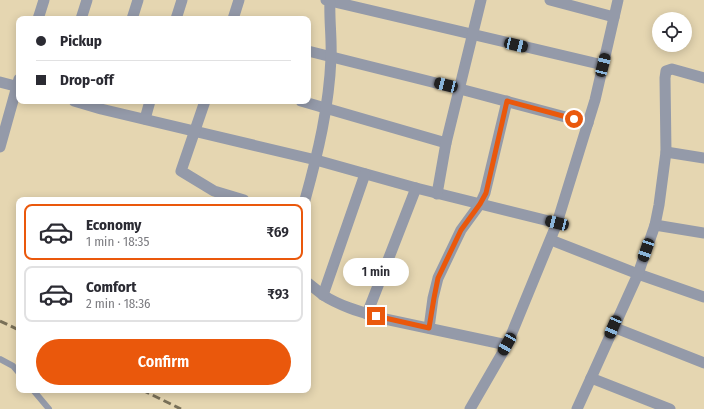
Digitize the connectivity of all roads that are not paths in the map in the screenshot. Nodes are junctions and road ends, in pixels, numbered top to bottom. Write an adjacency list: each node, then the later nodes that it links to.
1 (44, 0): 10 (street)
2 (87, 0): 11 (street)
3 (138, 0): 12 (street)
4 (182, 0): 13 (street)
5 (240, 0): 14 (street)
6 (329, 0): 16 (street); 18 (street)
7 (481, 0): 16 (street)
8 (550, 0): 15 (street)
9 (618, 0): 15 (street)
10 (39, 16)
11 (82, 16)
12 (133, 16)
13 (177, 16)
14 (234, 16)
15 (614, 16): 19 (street)
16 (472, 35): 19 (street); 23 (street)
17 (311, 52): 18 (street)
18 (331, 57): 23 (street); 30 (street)
19 (603, 65): 32 (street)
20 (704, 78): 37 (street)
21 (0, 82): 22 (street)
22 (16, 84)
23 (460, 89): 25 (street); 35 (street)
24 (16, 90): 33 (street)
25 (507, 101): 32 (street); 46 (street)
26 (149, 104): 31 (street)
27 (204, 104): 34 (street)
28 (311, 104): 30 (street)
29 (102, 105): 31 (street)
30 (327, 108): 35 (street); 39 (street)
31 (145, 119): 34 (street)
32 (588, 123): 47 (street)
33 (3, 127): 36 (street)
34 (194, 131): 39 (street); 43 (street)
35 (446, 143): 42 (street)
36 (0, 147)
37 (666, 152): 38 (street); 48 (street)
38 (704, 158)
39 (316, 160): 40 (street); 45 (street)
40 (365, 174): 41 (street); 53 (street)
41 (416, 188): 42 (street); 55 (street)
42 (437, 194): 46 (street)
43 (213, 195): 44 (street)
44 (225, 197)
45 (306, 197)
46 (480, 204): 47 (street); 57 (street)
47 (557, 223): 50 (street)
48 (655, 225): 49 (street); 51 (street)
49 (704, 233)
50 (551, 240): 51 (street); 58 (street)
51 (638, 274): 54 (street); 56 (street)
52 (311, 285): 53 (street)
53 (323, 295): 55 (street)
54 (704, 297)
55 (367, 314): 57 (street)
56 (613, 327): 60 (street); 62 (street)
57 (429, 328): 58 (street)
58 (507, 344): 66 (street)
59 (0, 359): 61 (lane)
60 (704, 363)
61 (16, 370)
62 (591, 378): 64 (street); 67 (street)
63 (36, 393): 65 (lane)
64 (654, 406): 68 (street)
65 (49, 409)
66 (470, 409)
67 (577, 409)
68 (670, 409)

